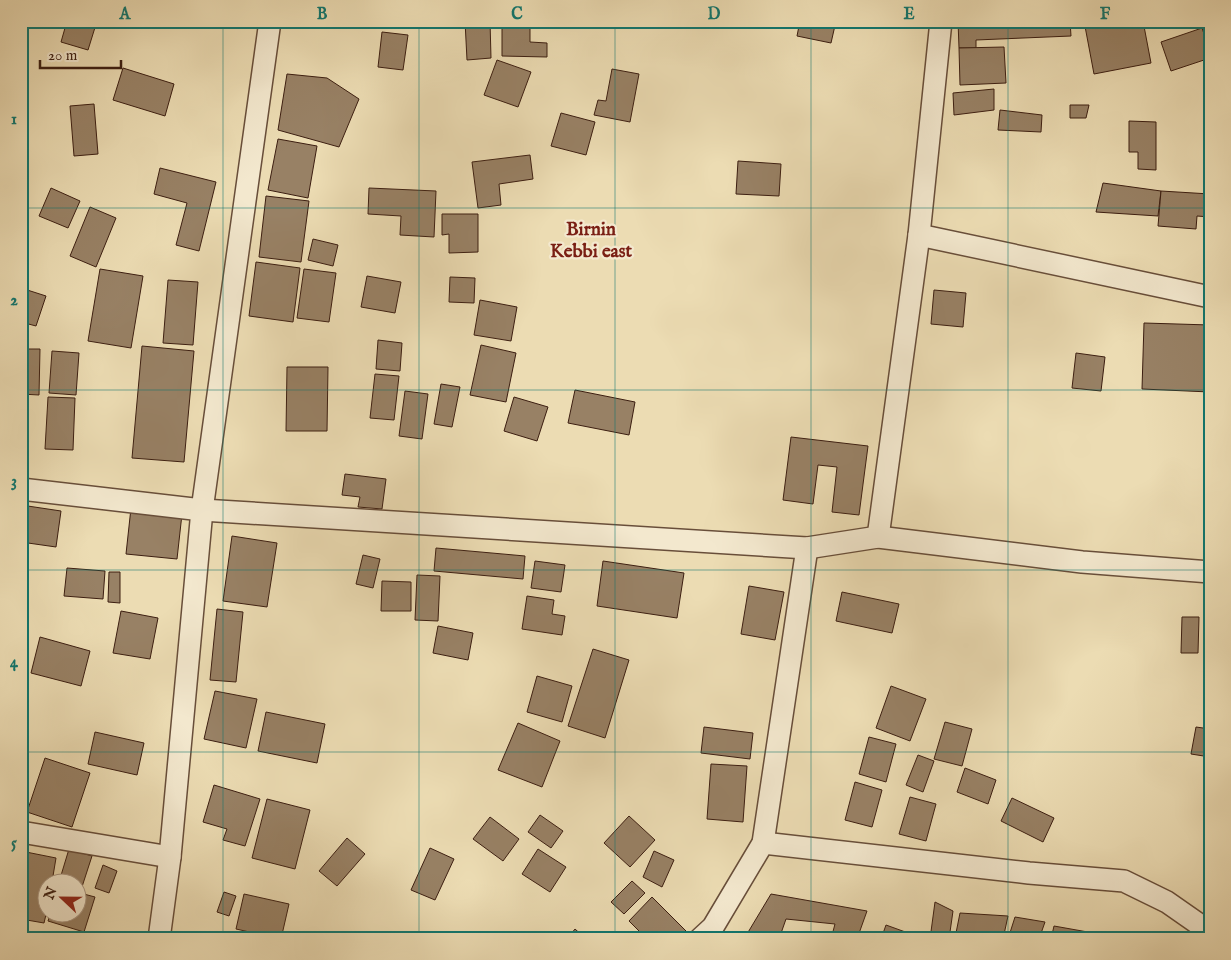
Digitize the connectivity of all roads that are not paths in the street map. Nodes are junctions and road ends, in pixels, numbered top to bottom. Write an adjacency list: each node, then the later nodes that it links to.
1 (270, 21): 6 (street)
2 (941, 21): 3 (street)
3 (919, 235): 4 (street); 7 (street)
4 (1210, 298)
5 (21, 489): 6 (street)
6 (202, 510): 8 (street); 12 (street)
7 (878, 537): 8 (street); 9 (street)
8 (807, 548): 11 (street)
9 (1210, 572)
10 (21, 832): 12 (street)
11 (763, 843): 13 (street); 15 (street)
12 (170, 857): 14 (street)
13 (1210, 932)
14 (159, 939)
15 (700, 939)

